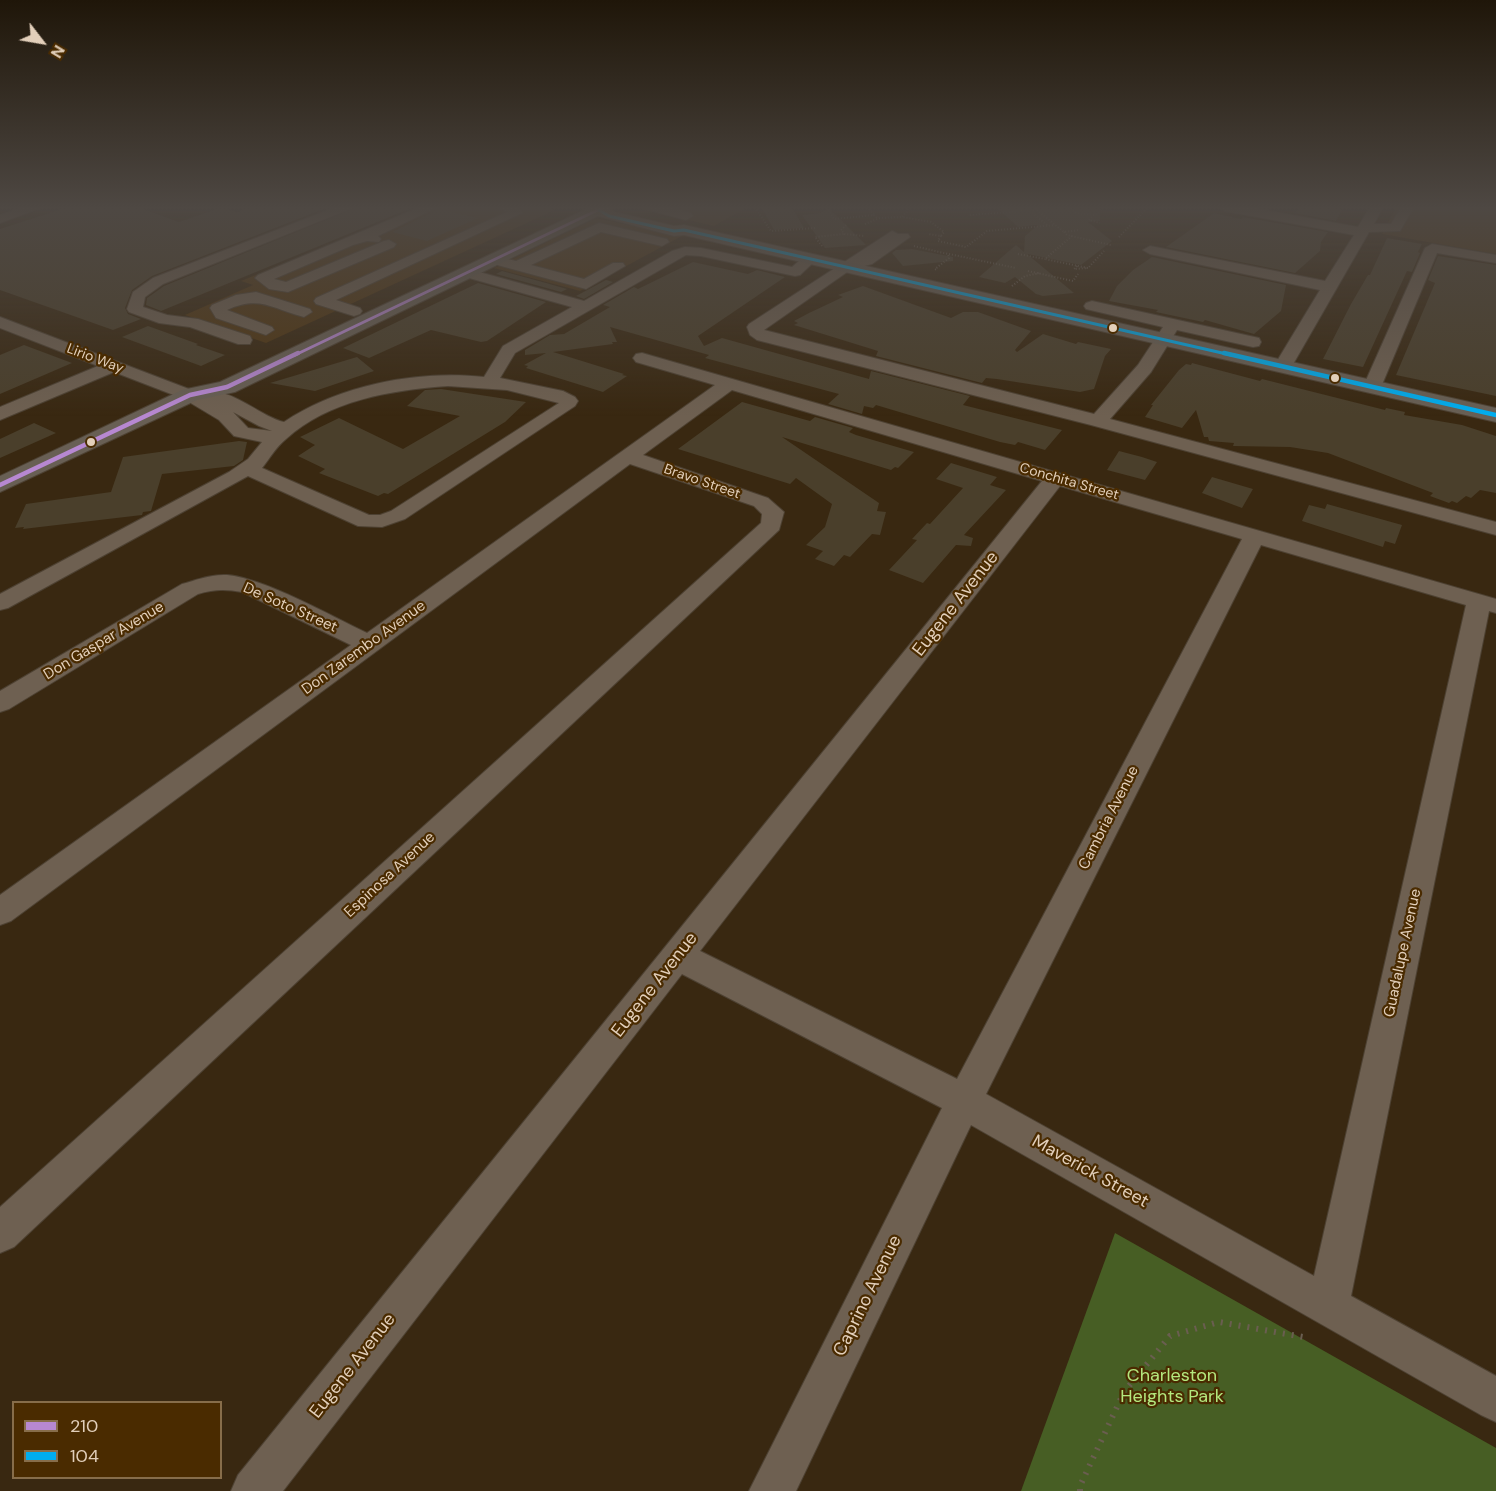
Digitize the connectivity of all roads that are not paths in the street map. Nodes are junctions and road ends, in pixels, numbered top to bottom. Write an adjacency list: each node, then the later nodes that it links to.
1 (169, 277): 28 (street)
2 (265, 277): 3 (street)
3 (312, 277)
4 (376, 277): 17 (street)
5 (426, 277): 20 (main road)
6 (460, 277): 22 (main road)
7 (480, 277): 18 (street)
8 (558, 277): 9 (street)
9 (599, 277)
10 (636, 277): 18 (street)
11 (831, 277): 42 (street)
12 (893, 277): 26 (main road)
13 (1279, 277): 16 (street)
14 (1336, 277): 16 (street)
15 (1420, 277): 36 (street)
16 (1330, 287): 33 (street)
17 (326, 302): 20 (street); 21 (street)
18 (585, 306): 34 (street)
19 (1092, 306): 26 (street)
20 (354, 310): 22 (main road); 37 (main road)
21 (304, 312): 25 (street); 25 (street)
22 (375, 317): 37 (main road)
23 (0, 322): 24 (street, Lirio Way)
24 (17, 329): 27 (street); 32 (street, Lirio Way)
25 (266, 330): 28 (street)
26 (1168, 332): 29 (street); 33 (main road); 42 (street)
27 (0, 335)
28 (244, 340): 30 (street)
29 (1253, 342)
30 (261, 347)
31 (642, 358): 35 (street, Conchita Street)
32 (112, 366): 37 (street, Lirio Way); 39 (street)
33 (1283, 366): 36 (main road)
34 (489, 382): 43 (street); 45 (street)
35 (728, 384): 44 (street, Don Zarembo Avenue); 46 (street, Conchita Street)
36 (1372, 387): 40 (main road)
37 (190, 395): 38 (street); 41 (street); 47 (main road)
38 (246, 410): 41 (street); 43 (street)
39 (0, 414)
40 (1496, 415)
41 (226, 416): 43 (street)
42 (1098, 421): 49 (street)
43 (282, 433): 45 (street)
44 (627, 457): 48 (street, Bravo Street); 54 (street, Don Zarembo Avenue)
45 (246, 468): 52 (street)
46 (1055, 478): 50 (street, Conchita Street); 57 (street, Eugene Avenue)
47 (0, 485)
48 (773, 512): 59 (street, Espinosa Avenue)
49 (1496, 529)
50 (1254, 536): 53 (street, Conchita Street); 58 (street, Cambria Avenue)
51 (209, 583): 54 (street, De Soto Street); 55 (street, Don Gaspar Avenue)
52 (0, 603)
53 (1487, 603): 60 (street, Guadalupe Avenue)
54 (369, 644): 56 (street, Don Zarembo Avenue)
55 (0, 704)
56 (0, 912)
57 (678, 956): 58 (street, Maverick Street); 62 (street, Eugene Avenue)
58 (964, 1101): 60 (street, Maverick Street); 63 (street, Caprino Avenue)
59 (0, 1233)
60 (1328, 1306): 61 (street, Maverick Street)
61 (1496, 1400)
62 (254, 1491)
63 (772, 1491)

